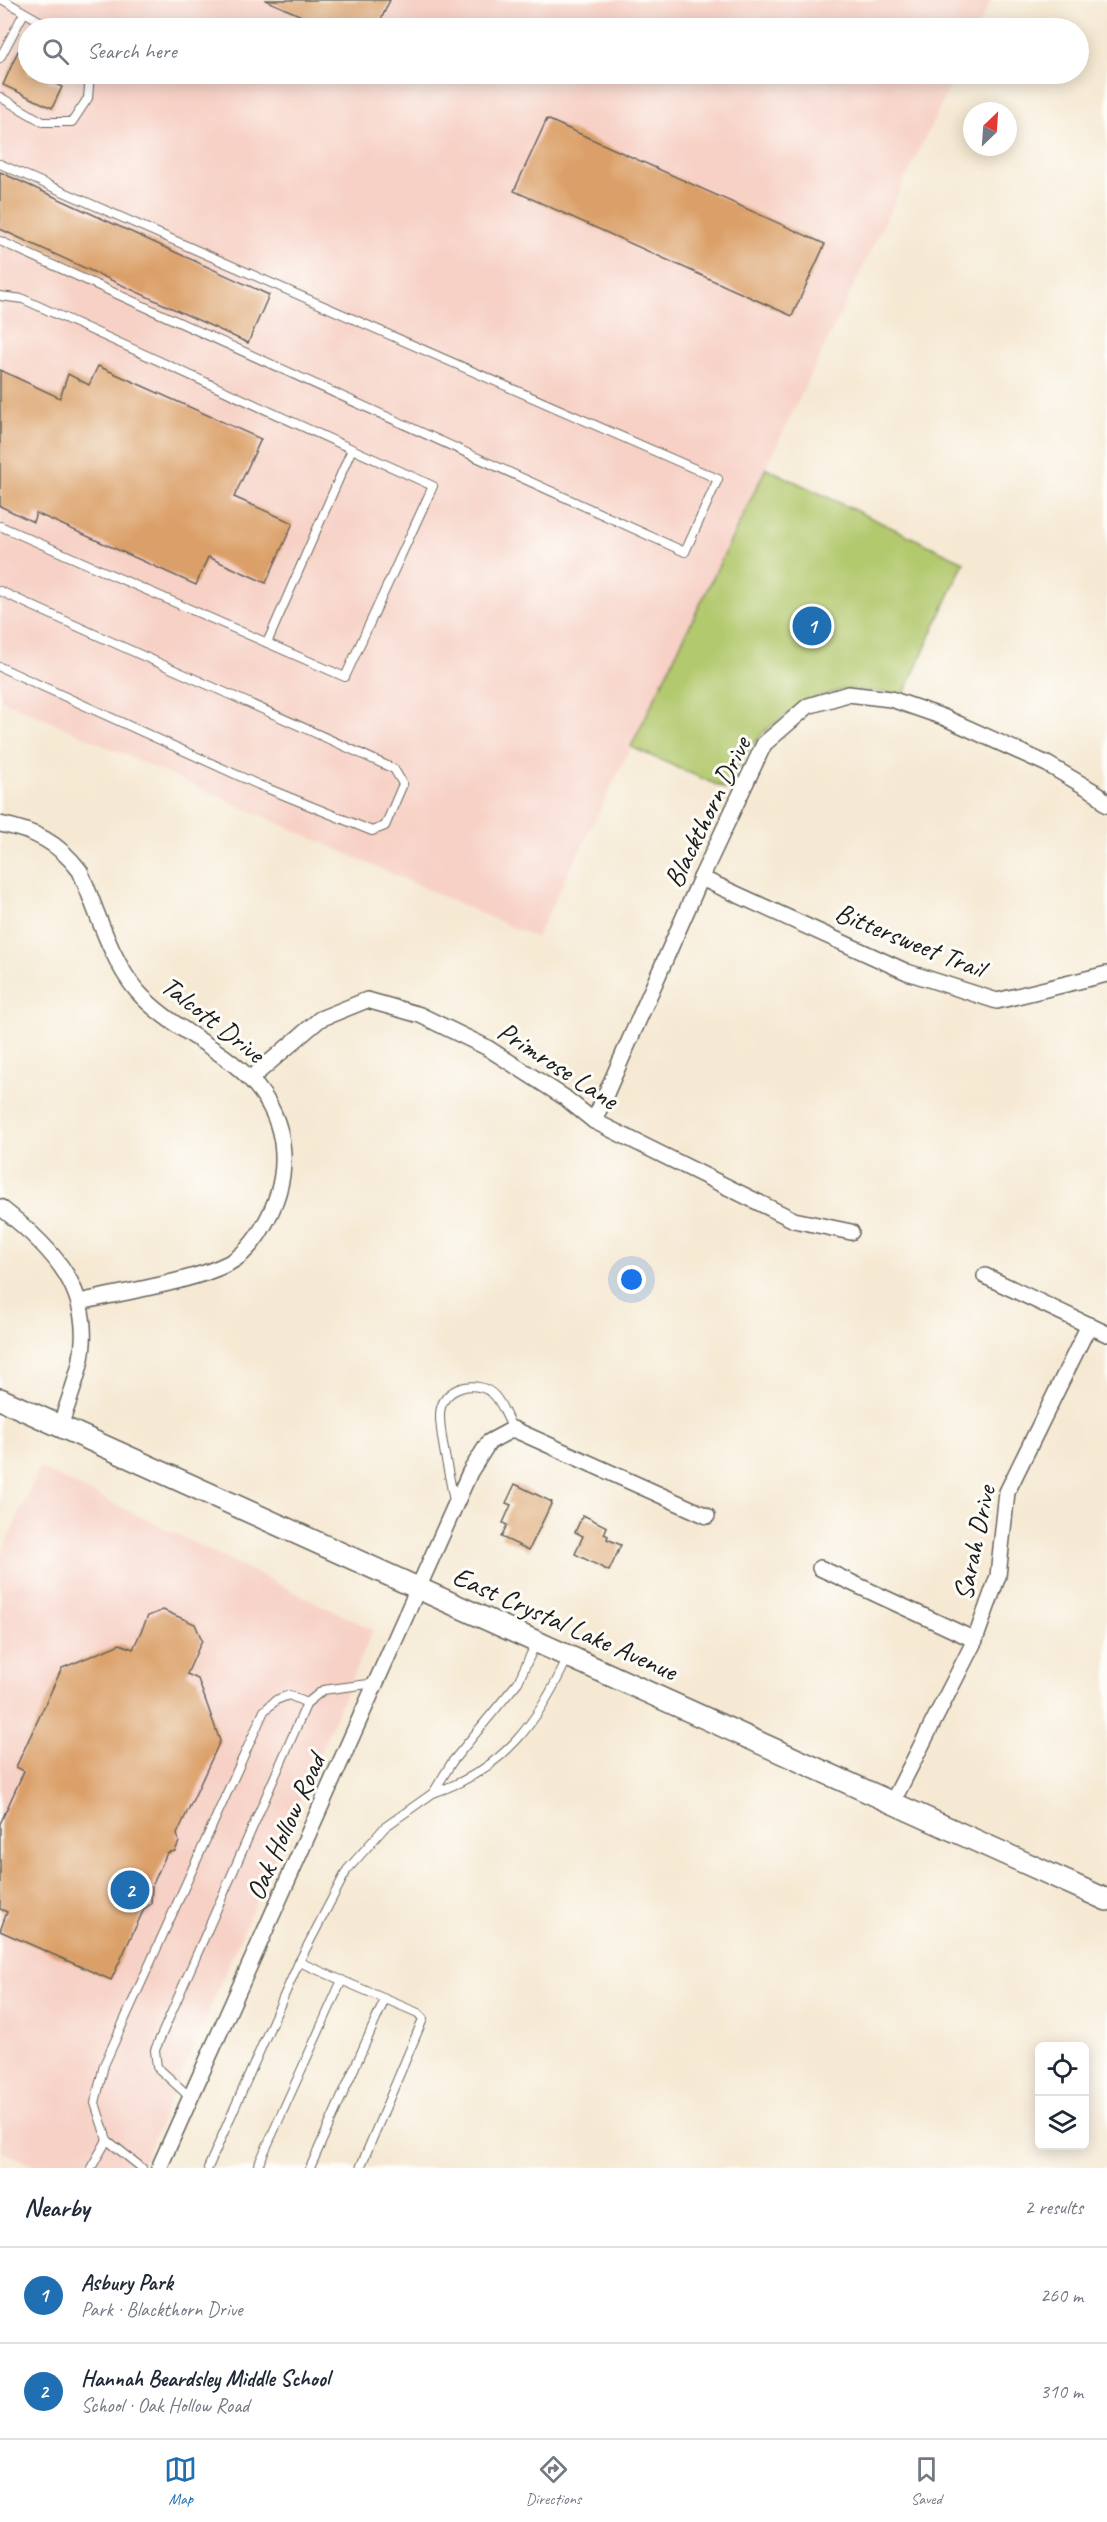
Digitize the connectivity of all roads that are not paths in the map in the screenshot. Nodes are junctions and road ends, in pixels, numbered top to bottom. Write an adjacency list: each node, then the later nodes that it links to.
1 (3, 0): 2 (lane)
2 (24, 13): 3 (lane); 4 (lane)
3 (21, 18)
4 (33, 18)
5 (18, 24): 6 (lane)
6 (0, 58)
7 (89, 84): 8 (lane)
8 (0, 97)
9 (0, 164): 10 (lane)
10 (0, 241)
11 (0, 296): 12 (lane)
12 (352, 449): 15 (lane); 15 (lane)
13 (0, 526): 15 (lane)
14 (0, 591): 16 (lane)
15 (267, 643)
16 (0, 667)
17 (1107, 805): 19 (street, Blackthorn Drive)
18 (0, 824): 21 (street, Talcott Drive)
19 (701, 878): 20 (street, Bittersweet Trail); 22 (street, Blackthorn Drive)
20 (1107, 974)
21 (250, 1079): 22 (street, Primrose Lane); 26 (street, Talcott Drive)
22 (594, 1121): 24 (street, Primrose Lane)
23 (0, 1207): 26 (street)
24 (851, 1232)
25 (985, 1276): 27 (street)
26 (80, 1302): 30 (street)
27 (1089, 1325): 28 (street); 36 (street, Sarah Drive)
28 (1107, 1334)
29 (0, 1399): 30 (street, East Crystal Lake Avenue)
30 (60, 1426): 35 (street, East Crystal Lake Avenue)
31 (513, 1429): 32 (street, Oak Hollow Road); 32 (lane); 33 (street)
32 (455, 1507): 35 (street, Oak Hollow Road)
33 (707, 1516)
34 (820, 1568): 36 (street)
35 (419, 1589): 37 (street, East Crystal Lake Avenue); 39 (street, Oak Hollow Road)
36 (975, 1640): 42 (street, Sarah Drive)
37 (537, 1642): 38 (street, East Crystal Lake Avenue); 41 (lane)
38 (568, 1656): 41 (lane); 42 (street, East Crystal Lake Avenue)
39 (377, 1682): 40 (lane); 47 (street, Oak Hollow Road)
40 (307, 1702): 47 (lane); 48 (lane)
41 (434, 1792): 44 (lane)
42 (892, 1803): 43 (street, East Crystal Lake Avenue)
43 (1107, 1900)
44 (299, 1962): 45 (lane); 52 (lane)
45 (342, 1980): 46 (lane); 53 (lane)
46 (385, 1999): 54 (lane); 55 (lane)
47 (191, 2098): 51 (street, Oak Hollow Road)
48 (107, 2140): 49 (lane); 50 (lane)
49 (91, 2168)
50 (142, 2168)
51 (159, 2168)
52 (208, 2168)
53 (257, 2168)
54 (310, 2168)
55 (360, 2168)

